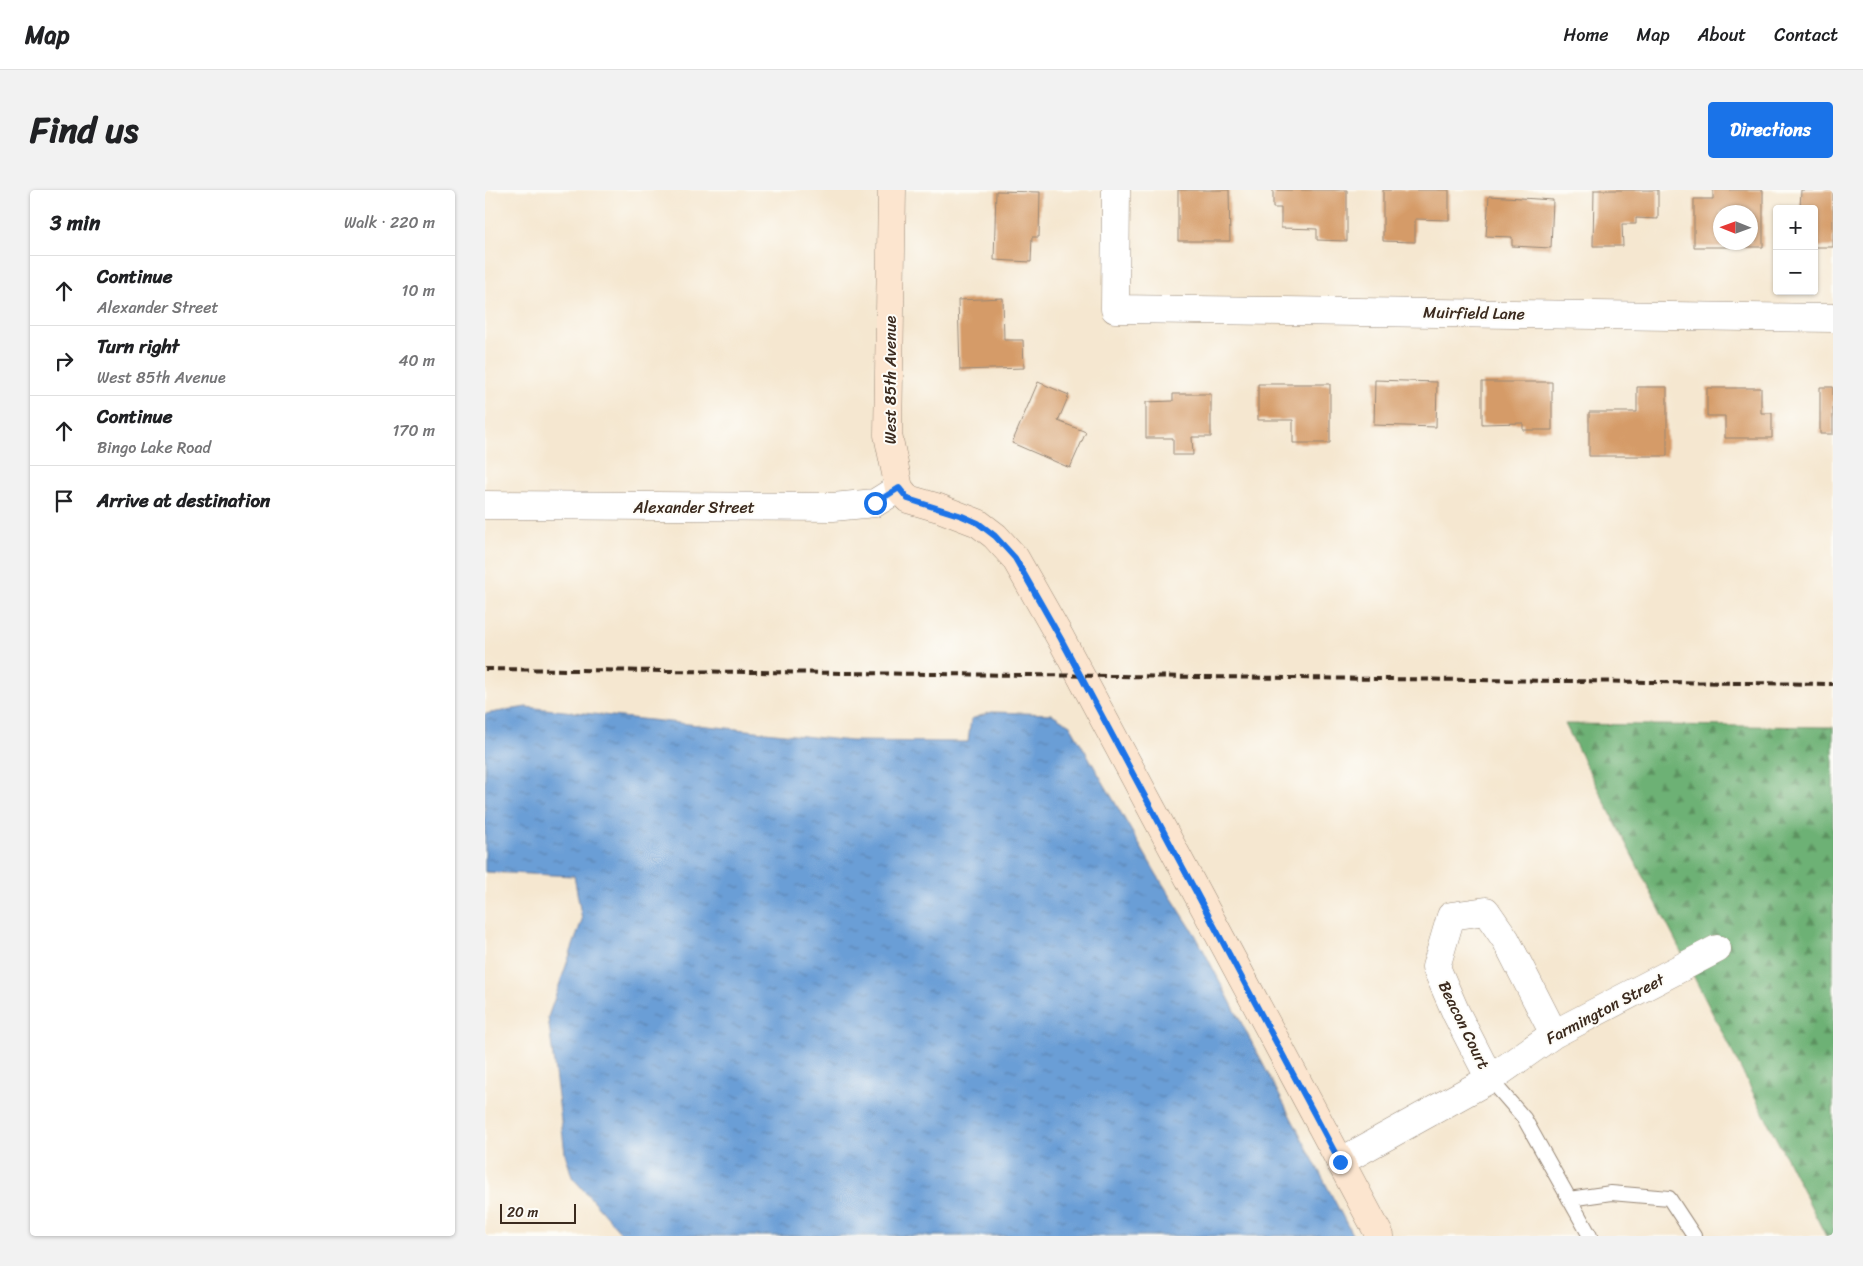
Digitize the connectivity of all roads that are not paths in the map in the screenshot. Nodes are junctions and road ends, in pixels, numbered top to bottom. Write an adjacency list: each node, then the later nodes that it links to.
1 (892, 190): 4 (street, West 85th Avenue)
2 (1116, 190): 3 (street, Muirfield Lane)
3 (1833, 318)
4 (899, 488): 5 (street, Alexander Street); 9 (street)
5 (485, 505)
6 (1717, 950): 7 (street, Farmington Street)
7 (1554, 1034): 8 (street, Farmington Street); 8 (street, Beacon Court)
8 (1490, 1079): 9 (street, Farmington Street); 10 (lane, Beacon Court)
9 (1340, 1162): 11 (street)
10 (1569, 1199): 12 (lane, Beacon Court); 13 (lane)
11 (1380, 1236)
12 (1589, 1236)
13 (1694, 1236)

